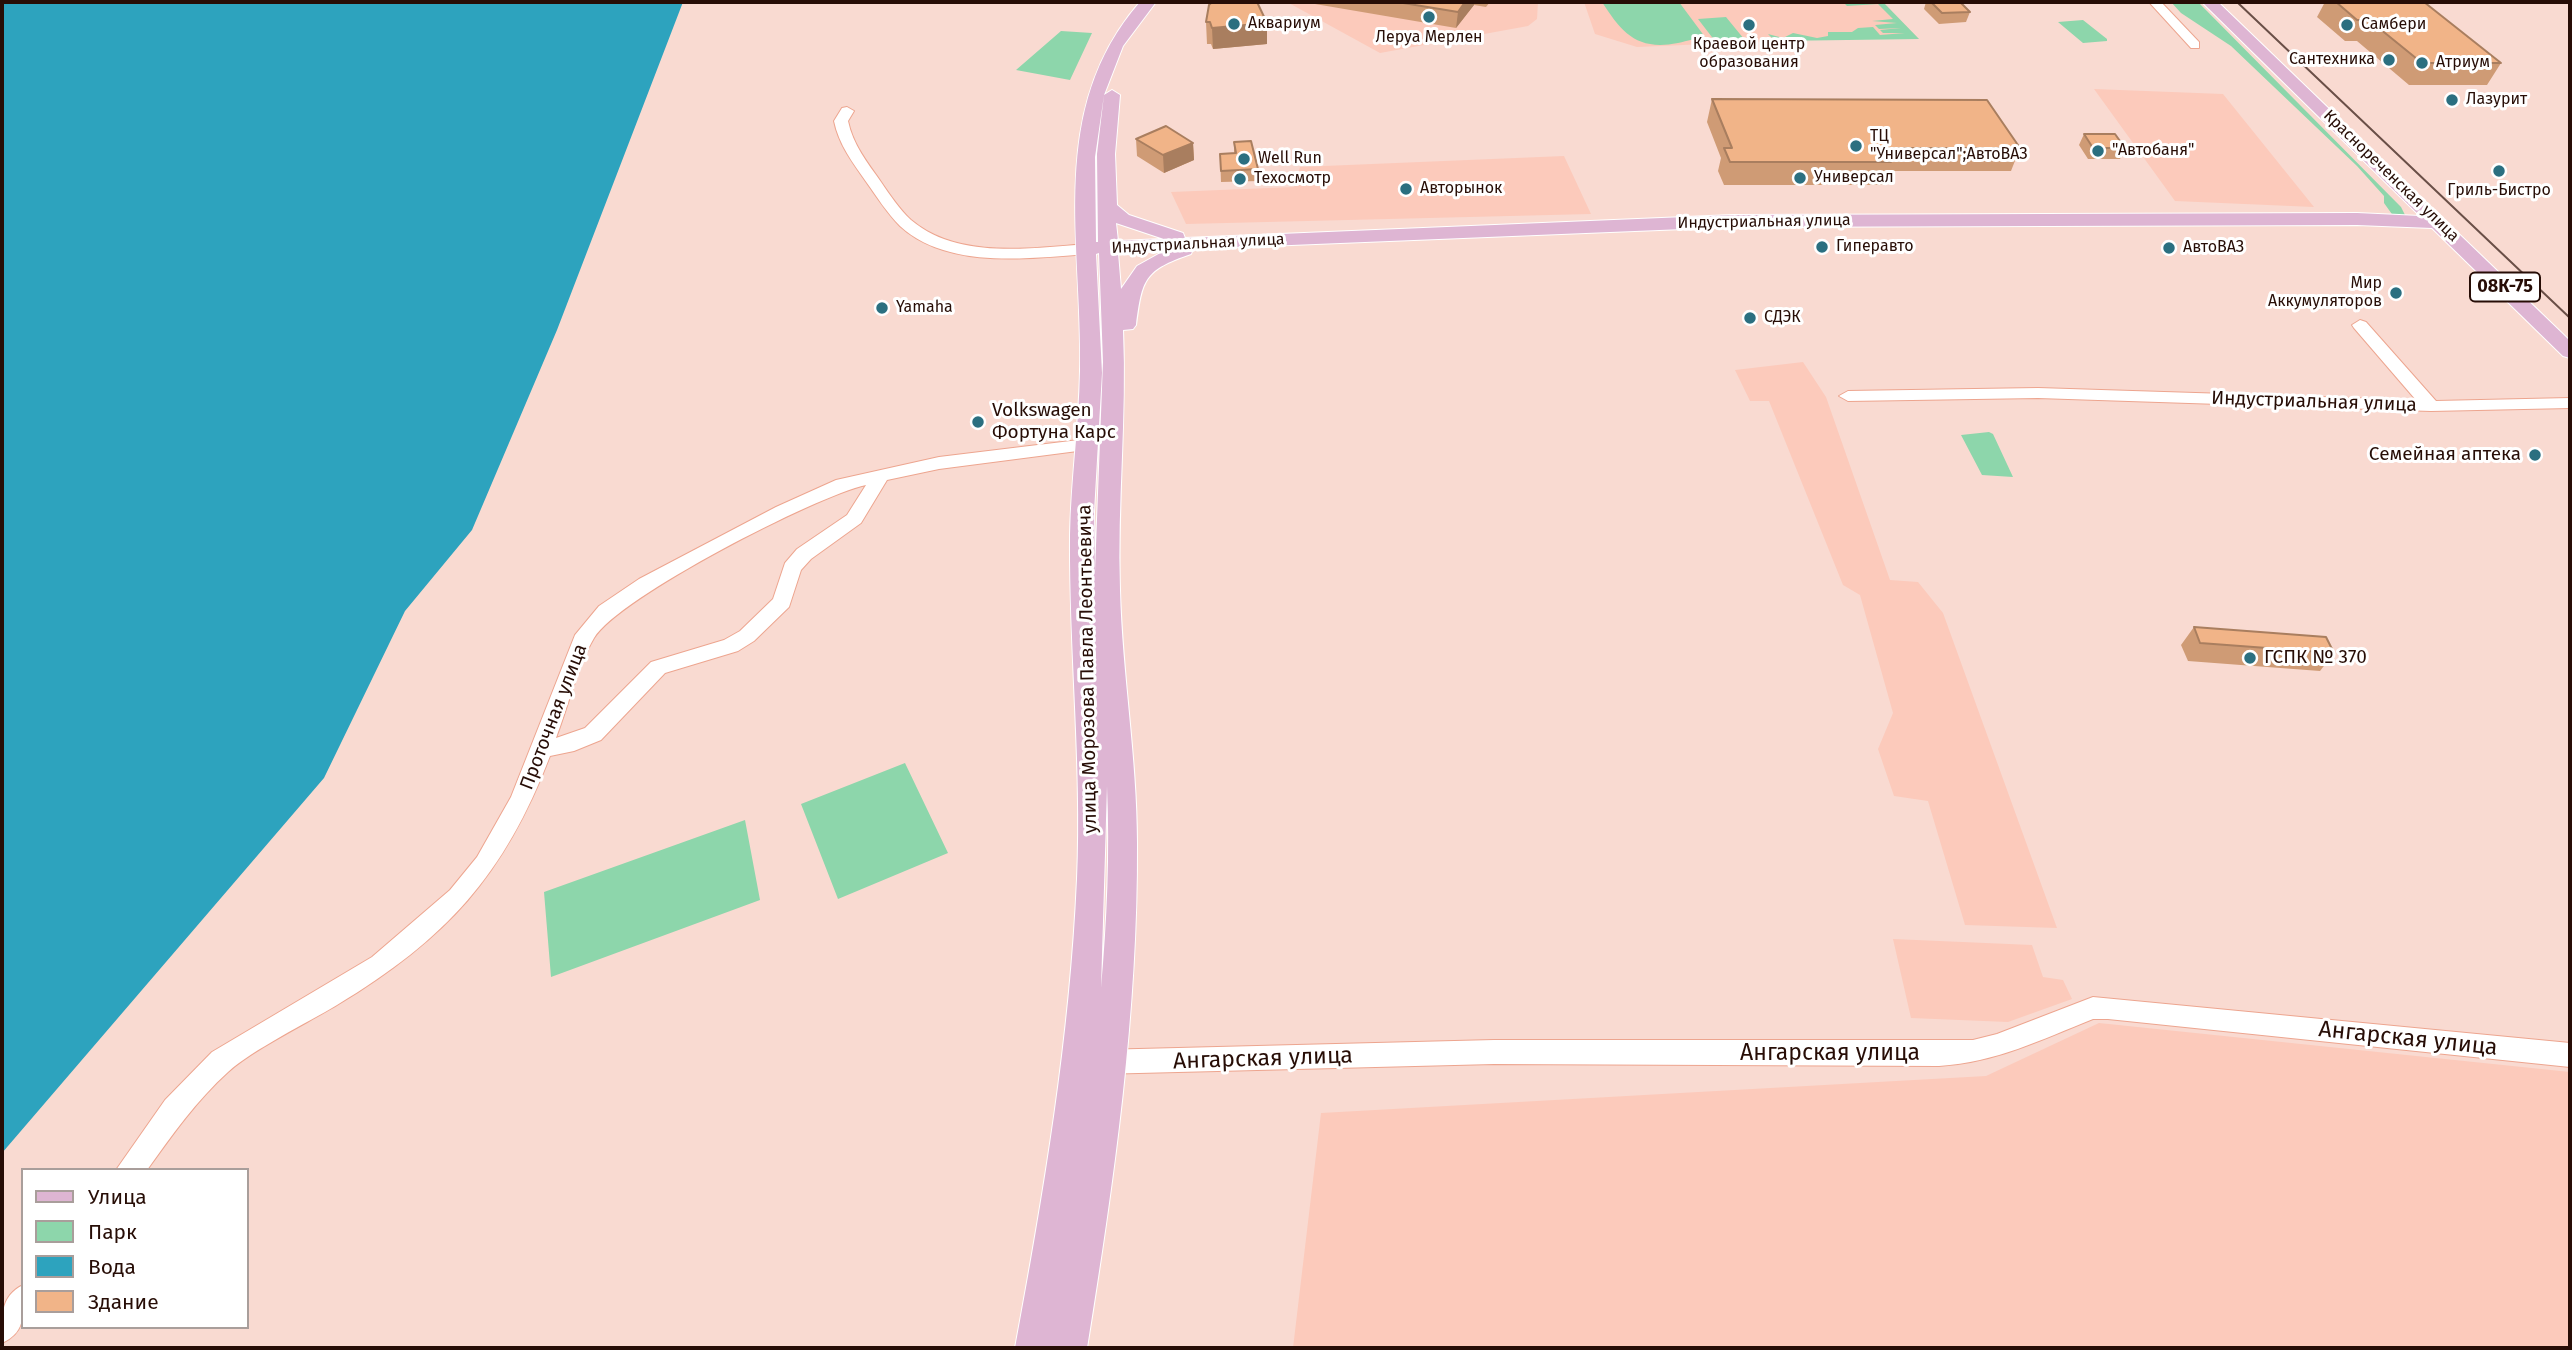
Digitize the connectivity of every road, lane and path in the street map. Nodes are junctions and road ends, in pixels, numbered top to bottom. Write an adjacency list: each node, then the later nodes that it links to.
1 (1148, 2): 11 (main road, улица Морозова Павла Леонтьевича)
2 (1164, 2): 7 (main road, улица Морозова Павла Леонтьевича)
3 (2155, 2): 5 (street)
4 (2210, 2): 9 (main road, Краснореченская улица)
5 (2195, 45)
6 (847, 111): 11 (street)
7 (1107, 183): 8 (main road, улица Морозова Павла Леонтьевича); 10 (main road)
8 (1107, 221): 11 (main road, улица Морозова Павла Леонтьевича)
9 (2440, 223): 10 (main road, Индустриальная улица); 13 (main road, Краснореченская улица / 08К-75)
10 (1209, 243): 11 (main road, Индустриальная улица); 14 (main road)
11 (1098, 248): 14 (main road, улица Морозова Павла Леонтьевича); 18 (main road, улица Морозова Павла Леонтьевича)
12 (2360, 325): 17 (street)
13 (2570, 352)
14 (1113, 382): 22 (main road, улица Морозова Павла Леонтьевича)
15 (1848, 396): 17 (street, Индустриальная улица)
16 (2570, 403): 17 (street, Индустриальная улица)
17 (2431, 405)
18 (1087, 444): 19 (street, Проточная улица); 22 (main road, улица Морозова Павла Леонтьевича)
19 (881, 475): 20 (street); 20 (street, Проточная улица)
20 (542, 749): 23 (street, Проточная улица)
21 (2570, 1055): 22 (street, Ангарская улица)
22 (1095, 1062): 26 (main road, улица Морозова Павла Леонтьевича); 27 (main road, улица Морозова Павла Леонтьевича)
23 (131, 1168)
24 (21, 1303): 25 (street)
25 (2, 1328)
26 (1034, 1348)
27 (1068, 1348)

